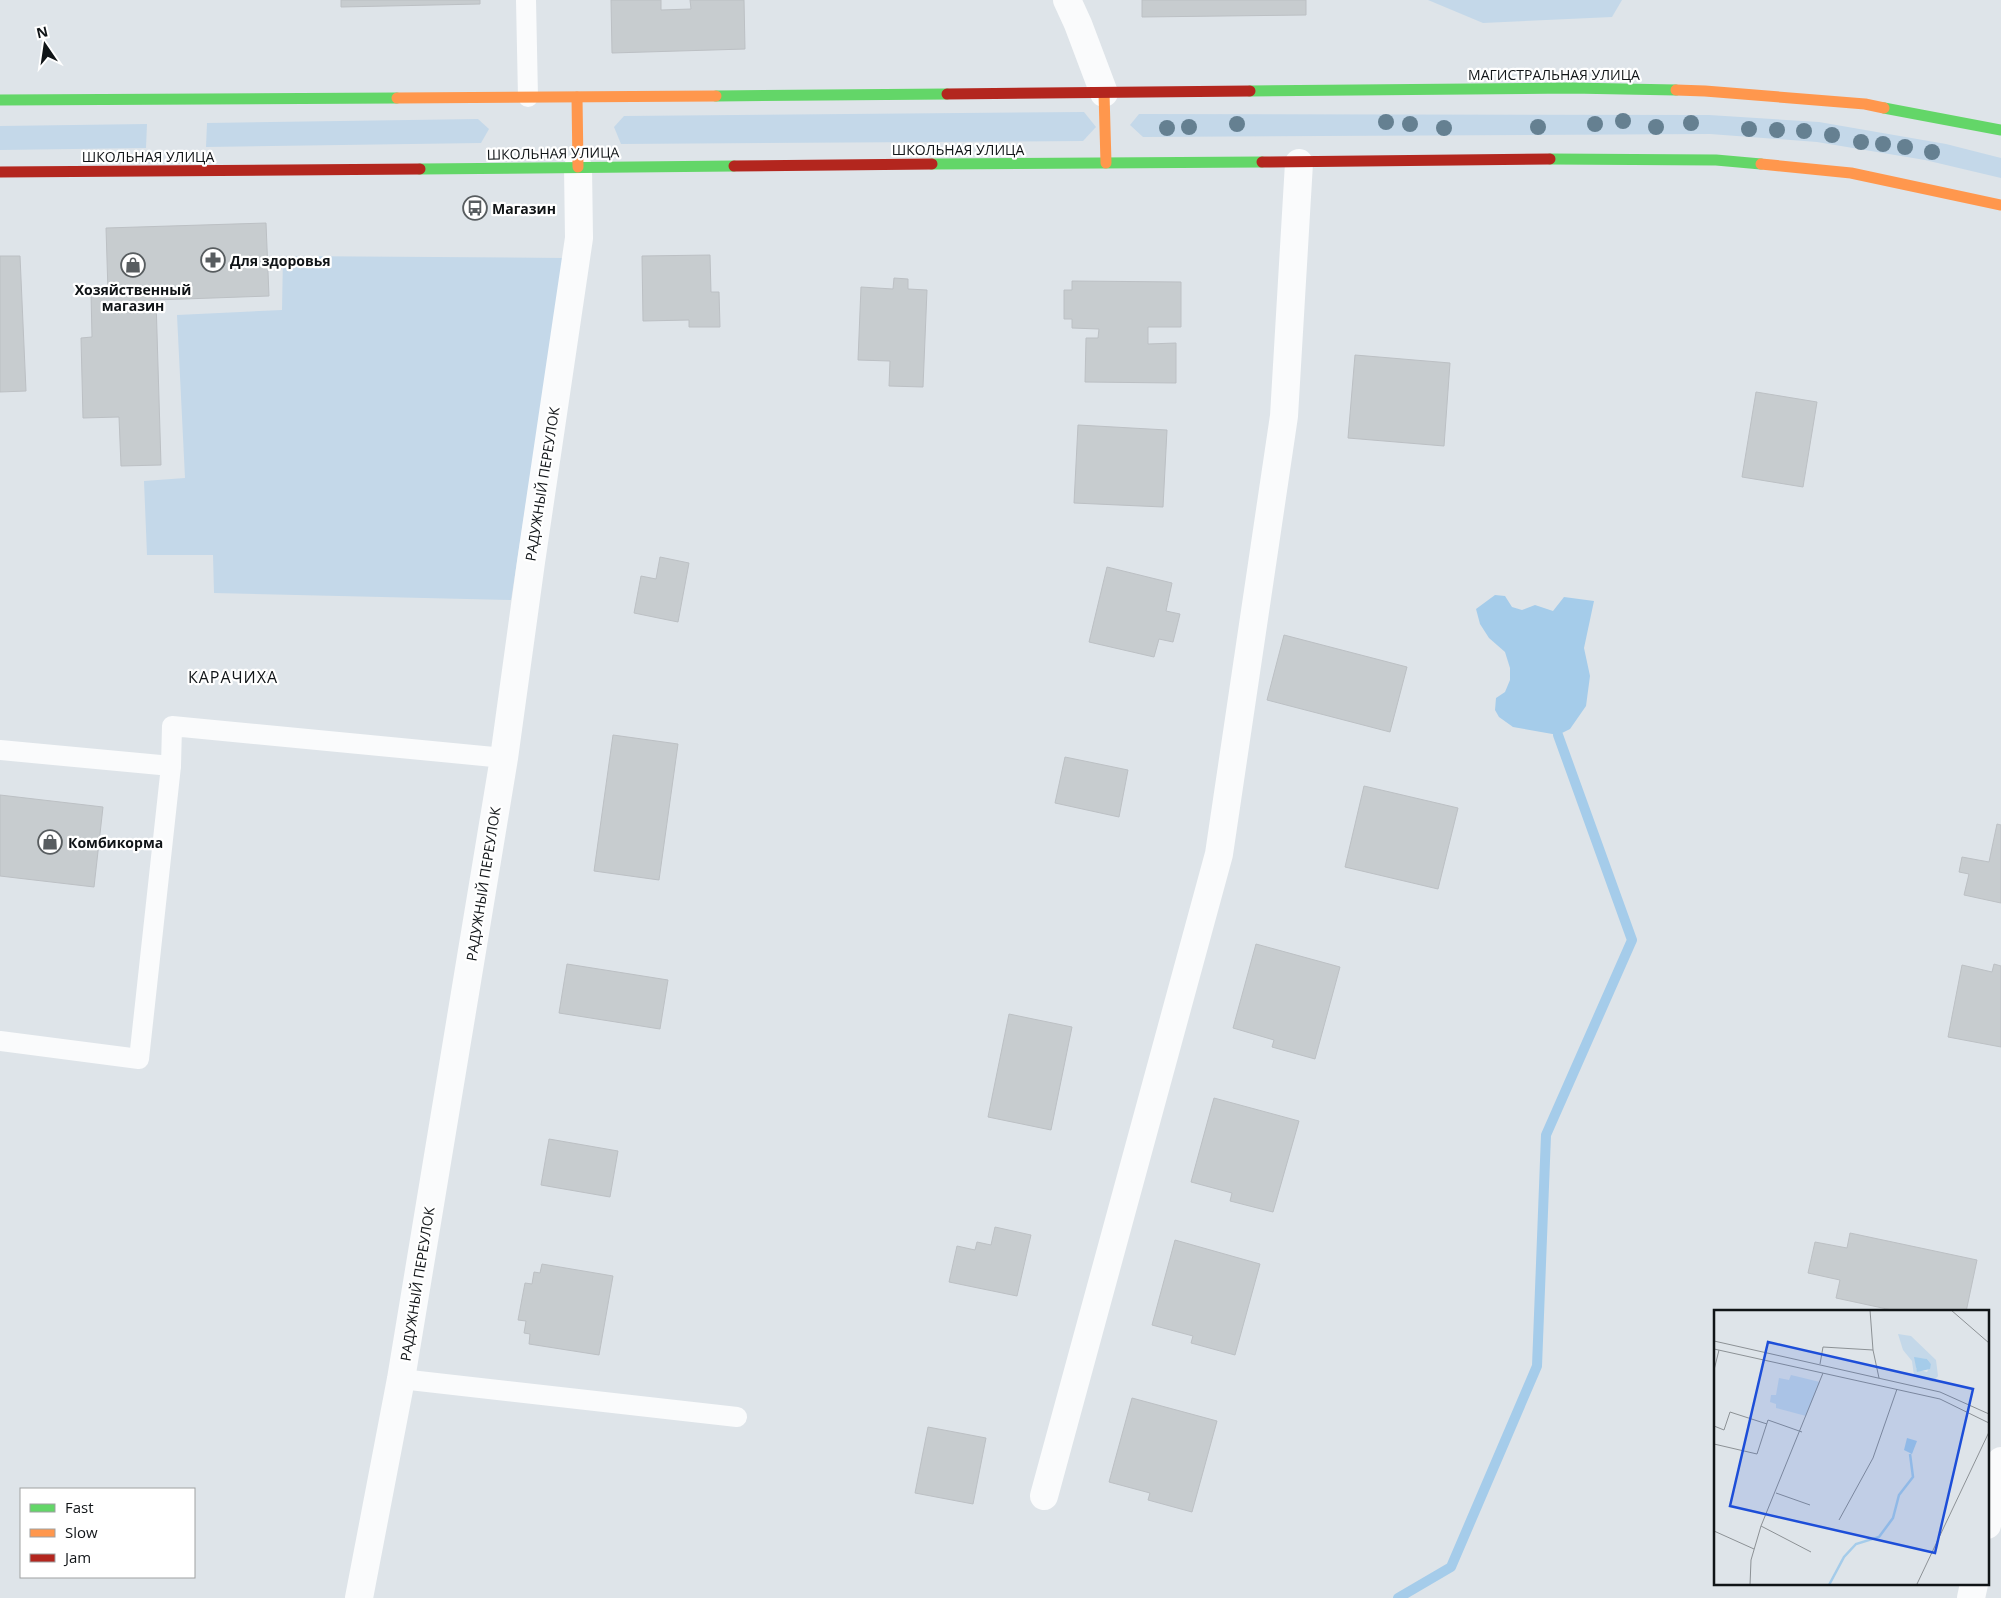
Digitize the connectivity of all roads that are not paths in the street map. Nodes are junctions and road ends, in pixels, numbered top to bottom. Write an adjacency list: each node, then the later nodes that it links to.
1 (526, 0): 4 (lane)
2 (1067, 0): 3 (street)
3 (1104, 92): 5 (main road); 7 (main road, МАГИСТРАЛЬНАЯ УЛИЦА); 8 (main road)
4 (528, 97): 5 (main road); 6 (main road)
5 (577, 97): 10 (main road)
6 (0, 100)
7 (2001, 130)
8 (1106, 163): 9 (main road); 10 (main road, ШКОЛЬНАЯ УЛИЦА)
9 (1299, 163): 12 (main road); 20 (street)
10 (578, 167): 11 (main road, ШКОЛЬНАЯ УЛИЦА); 14 (street, РАДУЖНЫЙ ПЕРЕУЛОК)
11 (0, 172)
12 (2001, 205)
13 (0, 750): 15 (lane)
14 (504, 758): 15 (lane); 17 (street, РАДУЖНЫЙ ПЕРЕУЛОК)
15 (171, 766): 16 (lane)
16 (0, 1041)
17 (401, 1379): 18 (lane); 22 (street, РАДУЖНЫЙ ПЕРЕУЛОК)
18 (736, 1418)
19 (2001, 1461): 21 (street)
20 (1044, 1496)
21 (1988, 1520)
22 (359, 1598)

